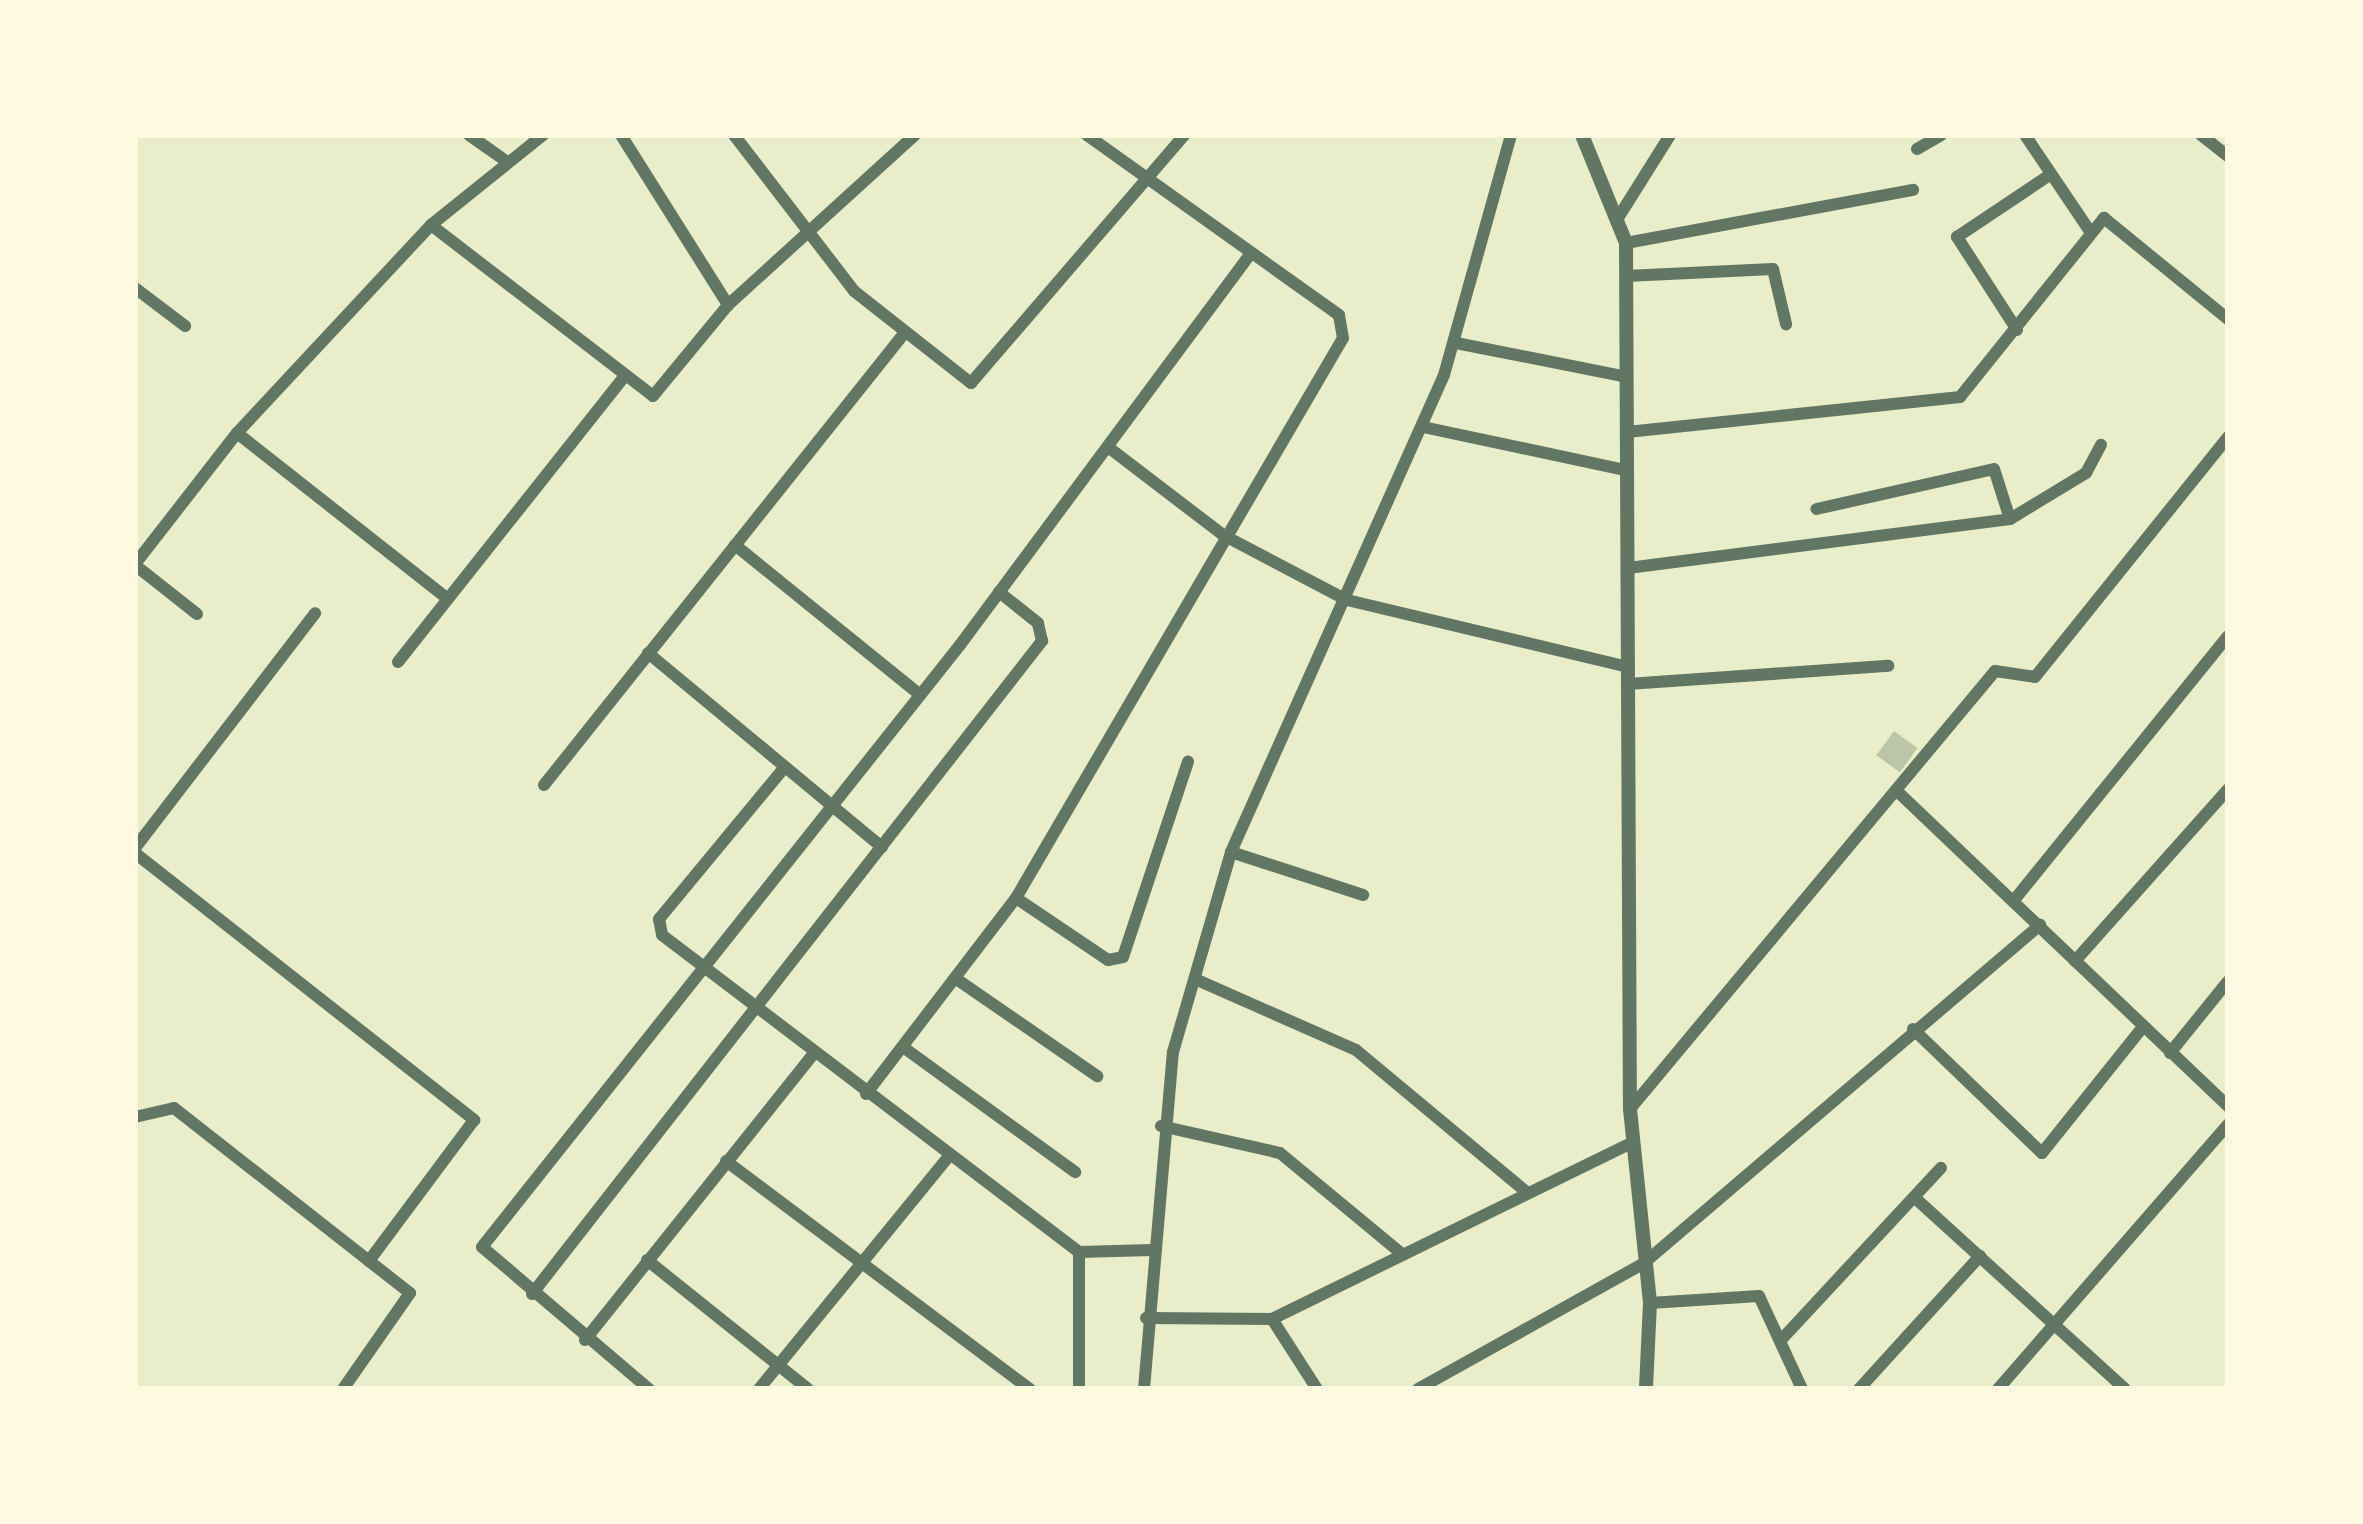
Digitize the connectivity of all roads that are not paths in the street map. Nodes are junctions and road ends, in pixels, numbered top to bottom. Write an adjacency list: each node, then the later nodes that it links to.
1 (469, 135): 16 (street)
2 (543, 135): 16 (street)
3 (621, 135): 28 (street)
4 (734, 135): 23 (street)
5 (915, 135): 23 (street)
6 (1087, 135): 18 (street)
7 (1184, 135): 18 (street)
8 (1511, 135): 34 (street)
9 (1582, 135): 20 (street)
10 (1670, 135): 20 (street)
11 (1941, 135): 14 (street)
12 (2025, 135): 17 (street)
13 (2201, 135): 15 (street)
14 (1917, 149)
15 (2228, 156)
16 (503, 159): 21 (street)
17 (2050, 174): 22 (street); 32 (street)
18 (1149, 180): 25 (street); 33 (street)
19 (1913, 190): 24 (street)
20 (1618, 218): 24 (street)
21 (431, 225): 35 (street); 39 (street)
22 (2091, 233): 29 (street); 32 (street)
23 (809, 242): 28 (street); 33 (street)
24 (1626, 243): 26 (street)
25 (1251, 253): 42 (street); 46 (street)
26 (1627, 276): 30 (street); 36 (street)
27 (135, 289): 31 (street)
28 (728, 304): 35 (street)
29 (2228, 319)
30 (1786, 325)
31 (185, 326)
32 (2017, 330): 38 (street)
33 (902, 336): 47 (street)
34 (1456, 343): 36 (street); 37 (street)
35 (625, 376): 51 (street)
36 (1627, 377): 38 (street)
37 (1423, 427): 43 (street); 52 (street)
38 (1627, 432): 43 (street)
39 (237, 433): 48 (street); 51 (street)
40 (2228, 437): 66 (street)
41 (2101, 446): 45 (street)
42 (1108, 447): 46 (street); 50 (street)
43 (1625, 470): 49 (street)
44 (1816, 509): 45 (street)
45 (2010, 519): 49 (street)
46 (1223, 535): 52 (street); 72 (street)
47 (735, 545): 56 (street); 61 (street)
48 (135, 565): 54 (street)
49 (1628, 568): 59 (street)
50 (998, 592): 61 (street); 68 (street)
51 (448, 599): 57 (street)
52 (1347, 600): 59 (street); 70 (street)
53 (315, 613): 69 (street)
54 (197, 614)
55 (2228, 636): 73 (street)
56 (647, 653): 63 (street); 64 (street)
57 (398, 662)
58 (1888, 666): 60 (street)
59 (1628, 667): 60 (street)
60 (1628, 684): 89 (street)
61 (920, 695): 67 (street)
62 (1188, 762): 72 (street)
63 (784, 768): 67 (street); 76 (street)
64 (544, 785)
65 (2228, 789): 75 (street)
66 (1898, 792): 73 (street); 89 (street)
67 (831, 808): 68 (street); 76 (street)
68 (883, 847): 80 (street)
69 (135, 851): 105 (street)
70 (1231, 852): 71 (street); 78 (street)
71 (1363, 896)
72 (1016, 898): 77 (street)
73 (2015, 899): 74 (street)
74 (2040, 925): 75 (street); 82 (street)
75 (2075, 961): 81 (street)
76 (704, 968): 80 (street); 108 (street)
77 (956, 978): 83 (street); 86 (street)
78 (1195, 979): 92 (street); 98 (street)
79 (2228, 981): 84 (street)
80 (757, 1010): 85 (street); 108 (street)
81 (2143, 1027): 82 (street); 84 (street)
82 (1913, 1029): 107 (street)
83 (902, 1047): 87 (street); 97 (street)
84 (2170, 1053): 88 (street)
85 (813, 1054): 87 (street); 95 (street)
86 (1097, 1076)
87 (866, 1094): 94 (street)
88 (2228, 1106)
89 (1630, 1109): 93 (street)
90 (135, 1117): 105 (street)
91 (2228, 1124): 112 (street)
92 (1161, 1126): 100 (street); 102 (street)
93 (1632, 1144): 98 (street); 107 (street)
94 (949, 1156): 101 (street); 106 (street)
95 (726, 1161): 104 (street); 106 (street)
96 (1940, 1168): 99 (street)
97 (1075, 1172)
98 (1525, 1191): 102 (street)
99 (1914, 1197): 103 (street); 114 (street)
100 (1152, 1250): 101 (street); 110 (street)
101 (1079, 1252): 122 (street)
102 (1401, 1253): 111 (street)
103 (1980, 1256): 112 (street); 127 (street)
104 (647, 1260): 113 (street); 115 (street)
105 (369, 1261): 117 (street)
106 (862, 1263): 115 (street); 121 (street)
107 (1644, 1263): 109 (street); 125 (street)
108 (532, 1294): 113 (street)
109 (1650, 1303): 114 (street); 116 (street)
110 (1147, 1318): 111 (street); 123 (street)
111 (1272, 1319): 124 (street)
112 (2055, 1324): 128 (street); 129 (street)
113 (585, 1340): 118 (street)
114 (1781, 1340): 126 (street)
115 (778, 1365): 119 (street); 120 (street)
116 (1649, 1387)
117 (343, 1389)
118 (649, 1389)
119 (759, 1389)
120 (808, 1389)
121 (1030, 1389)
122 (1079, 1389)
123 (1144, 1389)
124 (1317, 1389)
125 (1418, 1389)
126 (1802, 1389)
127 (1858, 1389)
128 (1998, 1389)
129 (2125, 1389)

